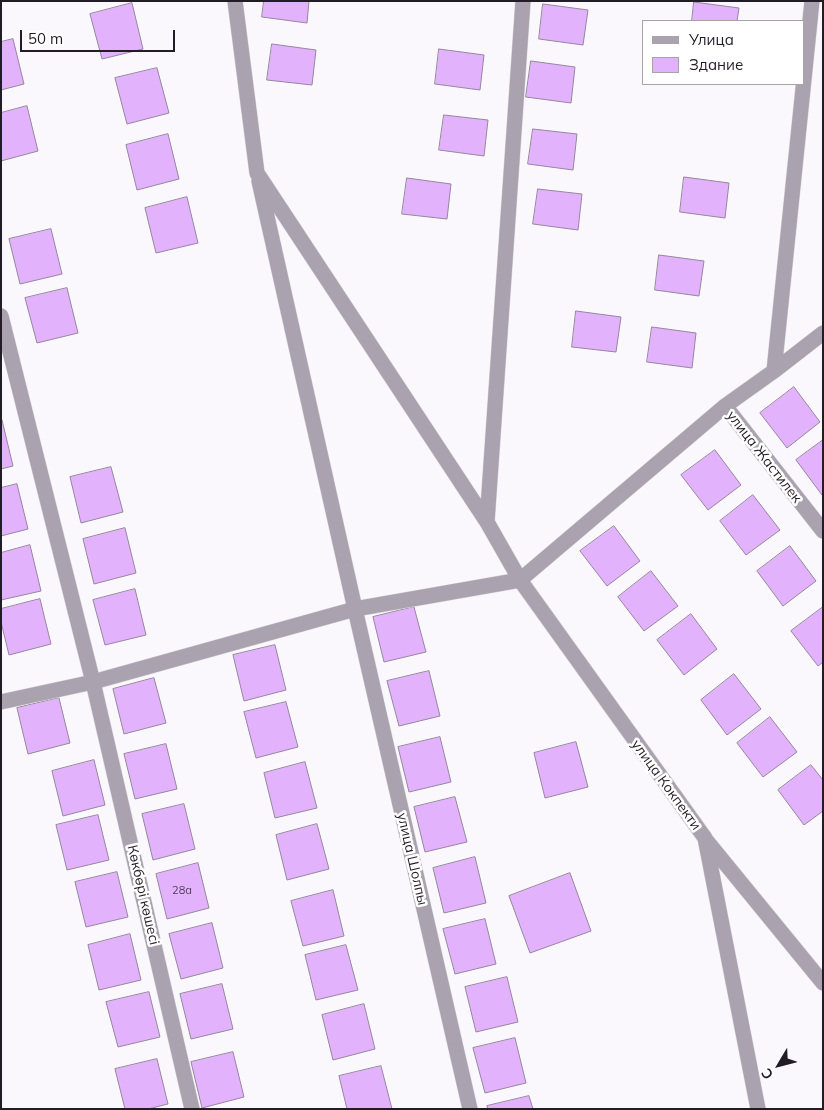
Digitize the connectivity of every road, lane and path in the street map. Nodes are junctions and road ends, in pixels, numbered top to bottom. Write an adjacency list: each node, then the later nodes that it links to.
1 (235, 1): 6 (street, улица Шолпы)
2 (523, 1): 11 (street)
3 (812, 1): 4 (street)
4 (804, 79)
5 (803, 85): 9 (street)
6 (258, 173): 11 (street, улица Кокпекти); 14 (street, улица Шолпы)
7 (1, 316): 15 (street, Көкбөрі көшесі)
8 (823, 333): 9 (street)
9 (774, 370): 10 (street)
10 (724, 406): 12 (street, улица Жастилек); 13 (street)
11 (487, 522): 13 (street, улица Кокпекти)
12 (823, 531)
13 (520, 580): 14 (street); 17 (street, улица Кокпекти)
14 (355, 609): 15 (street); 20 (street, улица Шолпы)
15 (93, 682): 16 (street); 19 (street, Көкбөрі көшесі)
16 (1, 702)
17 (705, 838): 18 (street); 21 (street, улица Кокпекти)
18 (823, 984)
19 (192, 1109)
20 (470, 1109)
21 (758, 1109)

